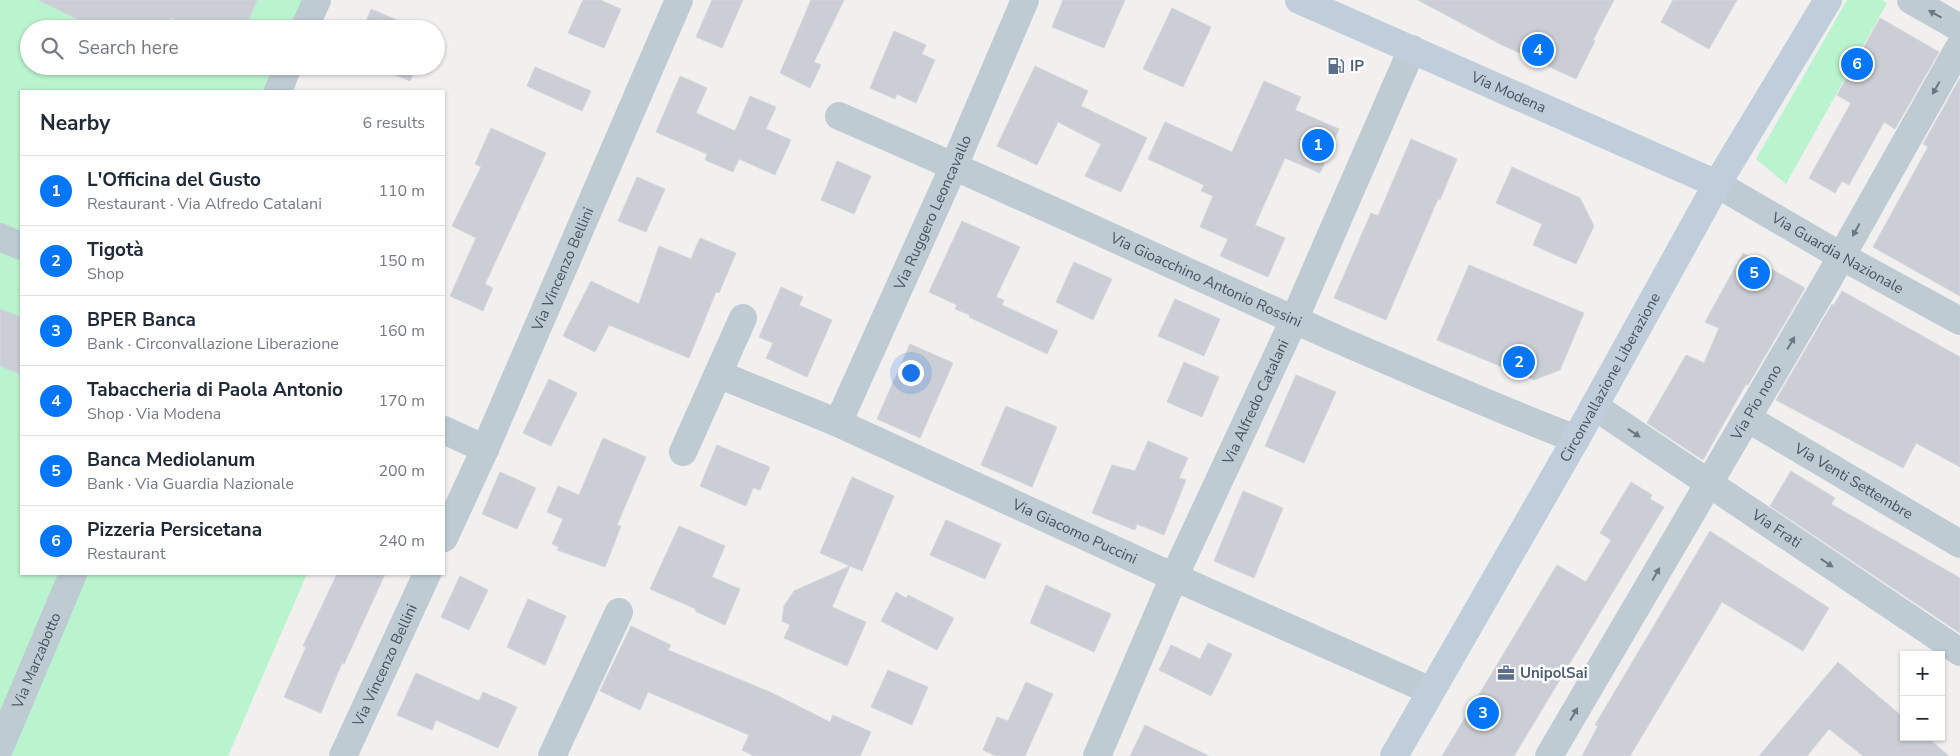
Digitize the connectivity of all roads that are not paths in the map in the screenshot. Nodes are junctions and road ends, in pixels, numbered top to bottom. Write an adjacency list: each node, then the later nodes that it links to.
1 (316, 0): 7 (street)
2 (679, 0): 28 (street, Via Vincenzo Bellini)
3 (1025, 0): 14 (street, Via Ruggero Leoncavallo)
4 (1299, 0): 10 (main road, Via Modena)
5 (1828, 0): 15 (main road, Circonvallazione Liberazione)
6 (1911, 0): 8 (street, one-way to 6)
7 (308, 20)
8 (1960, 28)
9 (1960, 46): 18 (street, Via Pio nono, one-way to 18)
10 (1412, 49): 15 (main road, Via Modena); 20 (street, Via Alfredo Catalani)
11 (284, 75): 12 (street)
12 (278, 90)
13 (839, 116): 14 (street, Via Gioacchino Antonio Rossini)
14 (954, 166): 20 (street, Via Gioacchino Antonio Rossini); 25 (street, Via Ruggero Leoncavallo)
15 (1717, 184): 18 (street, Via Guardia Nazionale); 23 (main road, Circonvallazione Liberazione)
16 (0, 237): 17 (street)
17 (20, 246)
18 (1842, 256): 21 (street, Via Guardia Nazionale); 24 (street, Via Pio nono, one-way to 18)
19 (742, 318): 22 (street)
20 (1294, 320): 27 (street, Via Gioacchino Antonio Rossini); 35 (street, Via Alfredo Catalani)
21 (1960, 321)
22 (718, 374): 25 (street, Via Giacomo Puccini); 29 (street)
23 (1594, 406): 27 (main road, Circonvallazione Liberazione); 30 (street, Via Frati, one-way to 30)
24 (1747, 418): 30 (street, Via Pio nono); 32 (street, Via Venti Settembre)
25 (838, 423): 35 (street, Via Giacomo Puccini)
26 (445, 430): 28 (street)
27 (1576, 439): 38 (main road, Circonvallazione Liberazione)
28 (485, 449): 31 (street, Via Vincenzo Bellini)
29 (683, 452)
30 (1709, 482): 37 (street, Via Frati, one-way to 37); 44 (street, Via Pio nono, one-way to 30)
31 (445, 536)
32 (1960, 544)
33 (73, 575): 39 (street, Via Marzabotto)
34 (427, 575): 40 (street, Via Vincenzo Bellini)
35 (1174, 577): 38 (street, Via Giacomo Puccini); 42 (street, Via Alfredo Catalani)
36 (619, 612): 41 (street)
37 (1960, 652)
38 (1431, 691): 43 (main road, Circonvallazione Liberazione)
39 (0, 747)
40 (343, 756)
41 (552, 756)
42 (1097, 756)
43 (1394, 756)
44 (1549, 756)

